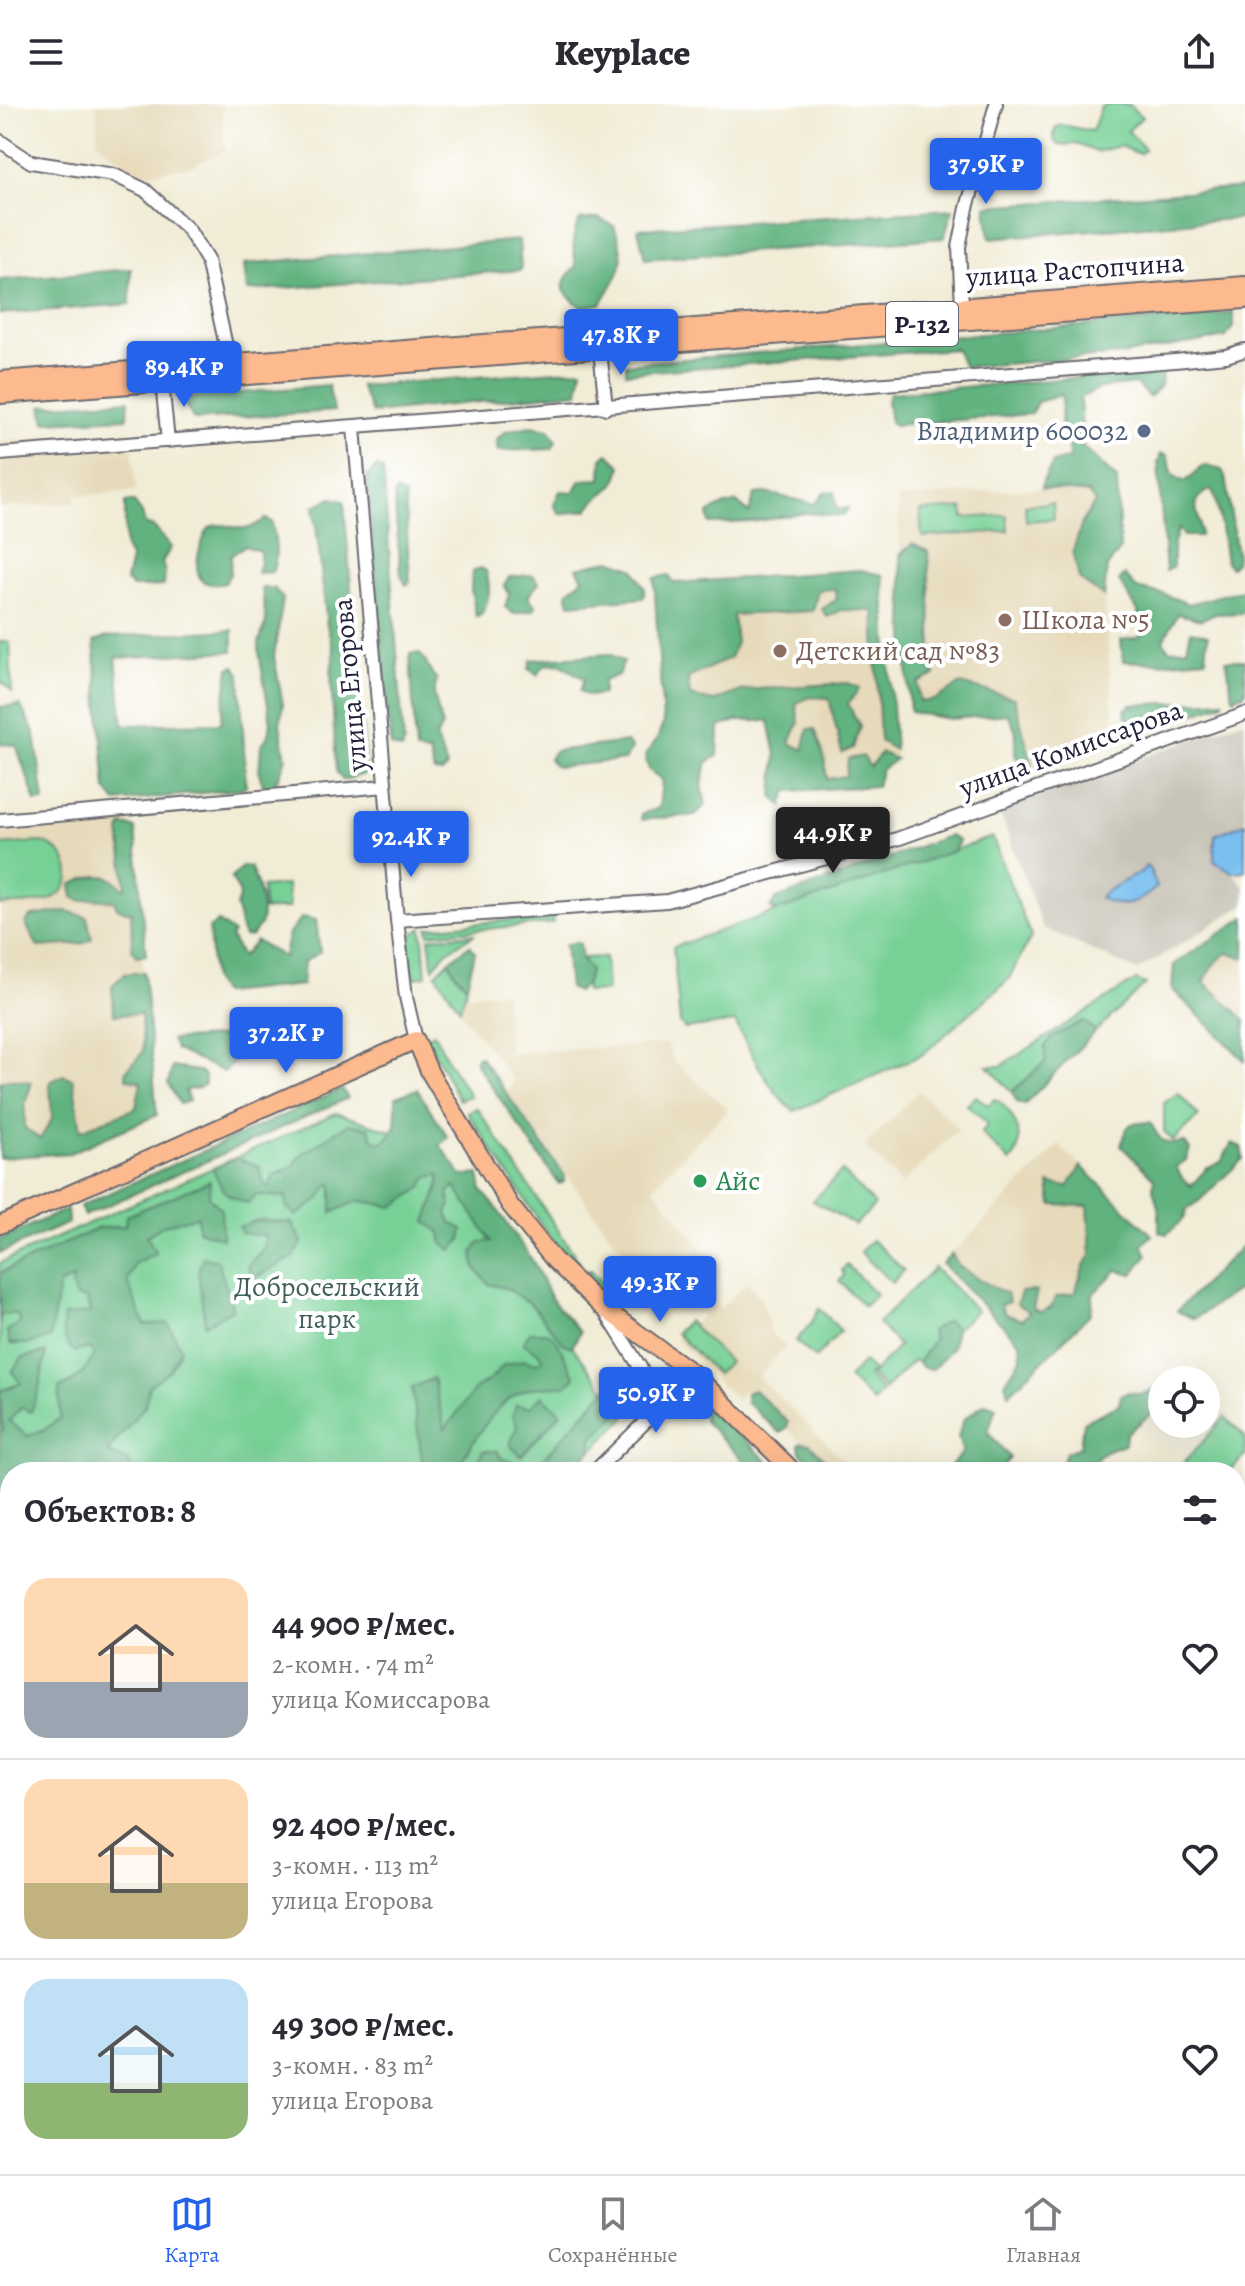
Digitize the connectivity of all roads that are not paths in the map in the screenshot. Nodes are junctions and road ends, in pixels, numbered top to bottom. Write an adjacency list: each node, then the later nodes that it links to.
1 (996, 104): 5 (street)
2 (0, 141): 8 (street)
3 (1245, 286): 5 (highway, улица Растопчина / Р-132)
4 (1245, 299): 6 (highway, улица Растопчина / Р-132)
5 (962, 306): 8 (highway, улица Растопчина / Р-132)
6 (600, 350): 10 (highway, улица Растопчина / Р-132); 12 (street)
7 (1245, 350): 12 (street)
8 (230, 364): 9 (highway, улица Растопчина / Р-132)
9 (0, 381)
10 (162, 382): 11 (highway, улица Растопчина / Р-132); 14 (street)
11 (0, 394)
12 (606, 408): 13 (street)
13 (354, 428): 14 (street); 17 (street, улица Егорова)
14 (168, 441): 15 (street)
15 (0, 454)
16 (1245, 714): 19 (street, улица Комиссарова)
17 (385, 786): 18 (street); 19 (street, улица Егорова)
18 (0, 820)
19 (397, 920): 20 (street, улица Егорова)
20 (416, 1040): 21 (main road); 22 (main road, улица Егорова)
21 (0, 1225)
22 (602, 1307): 23 (main road, улица Егорова); 24 (street, улица Егорова)
23 (694, 1374): 24 (street); 26 (main road, улица Егорова)
24 (649, 1416): 25 (street)
25 (604, 1462)
26 (784, 1462)

